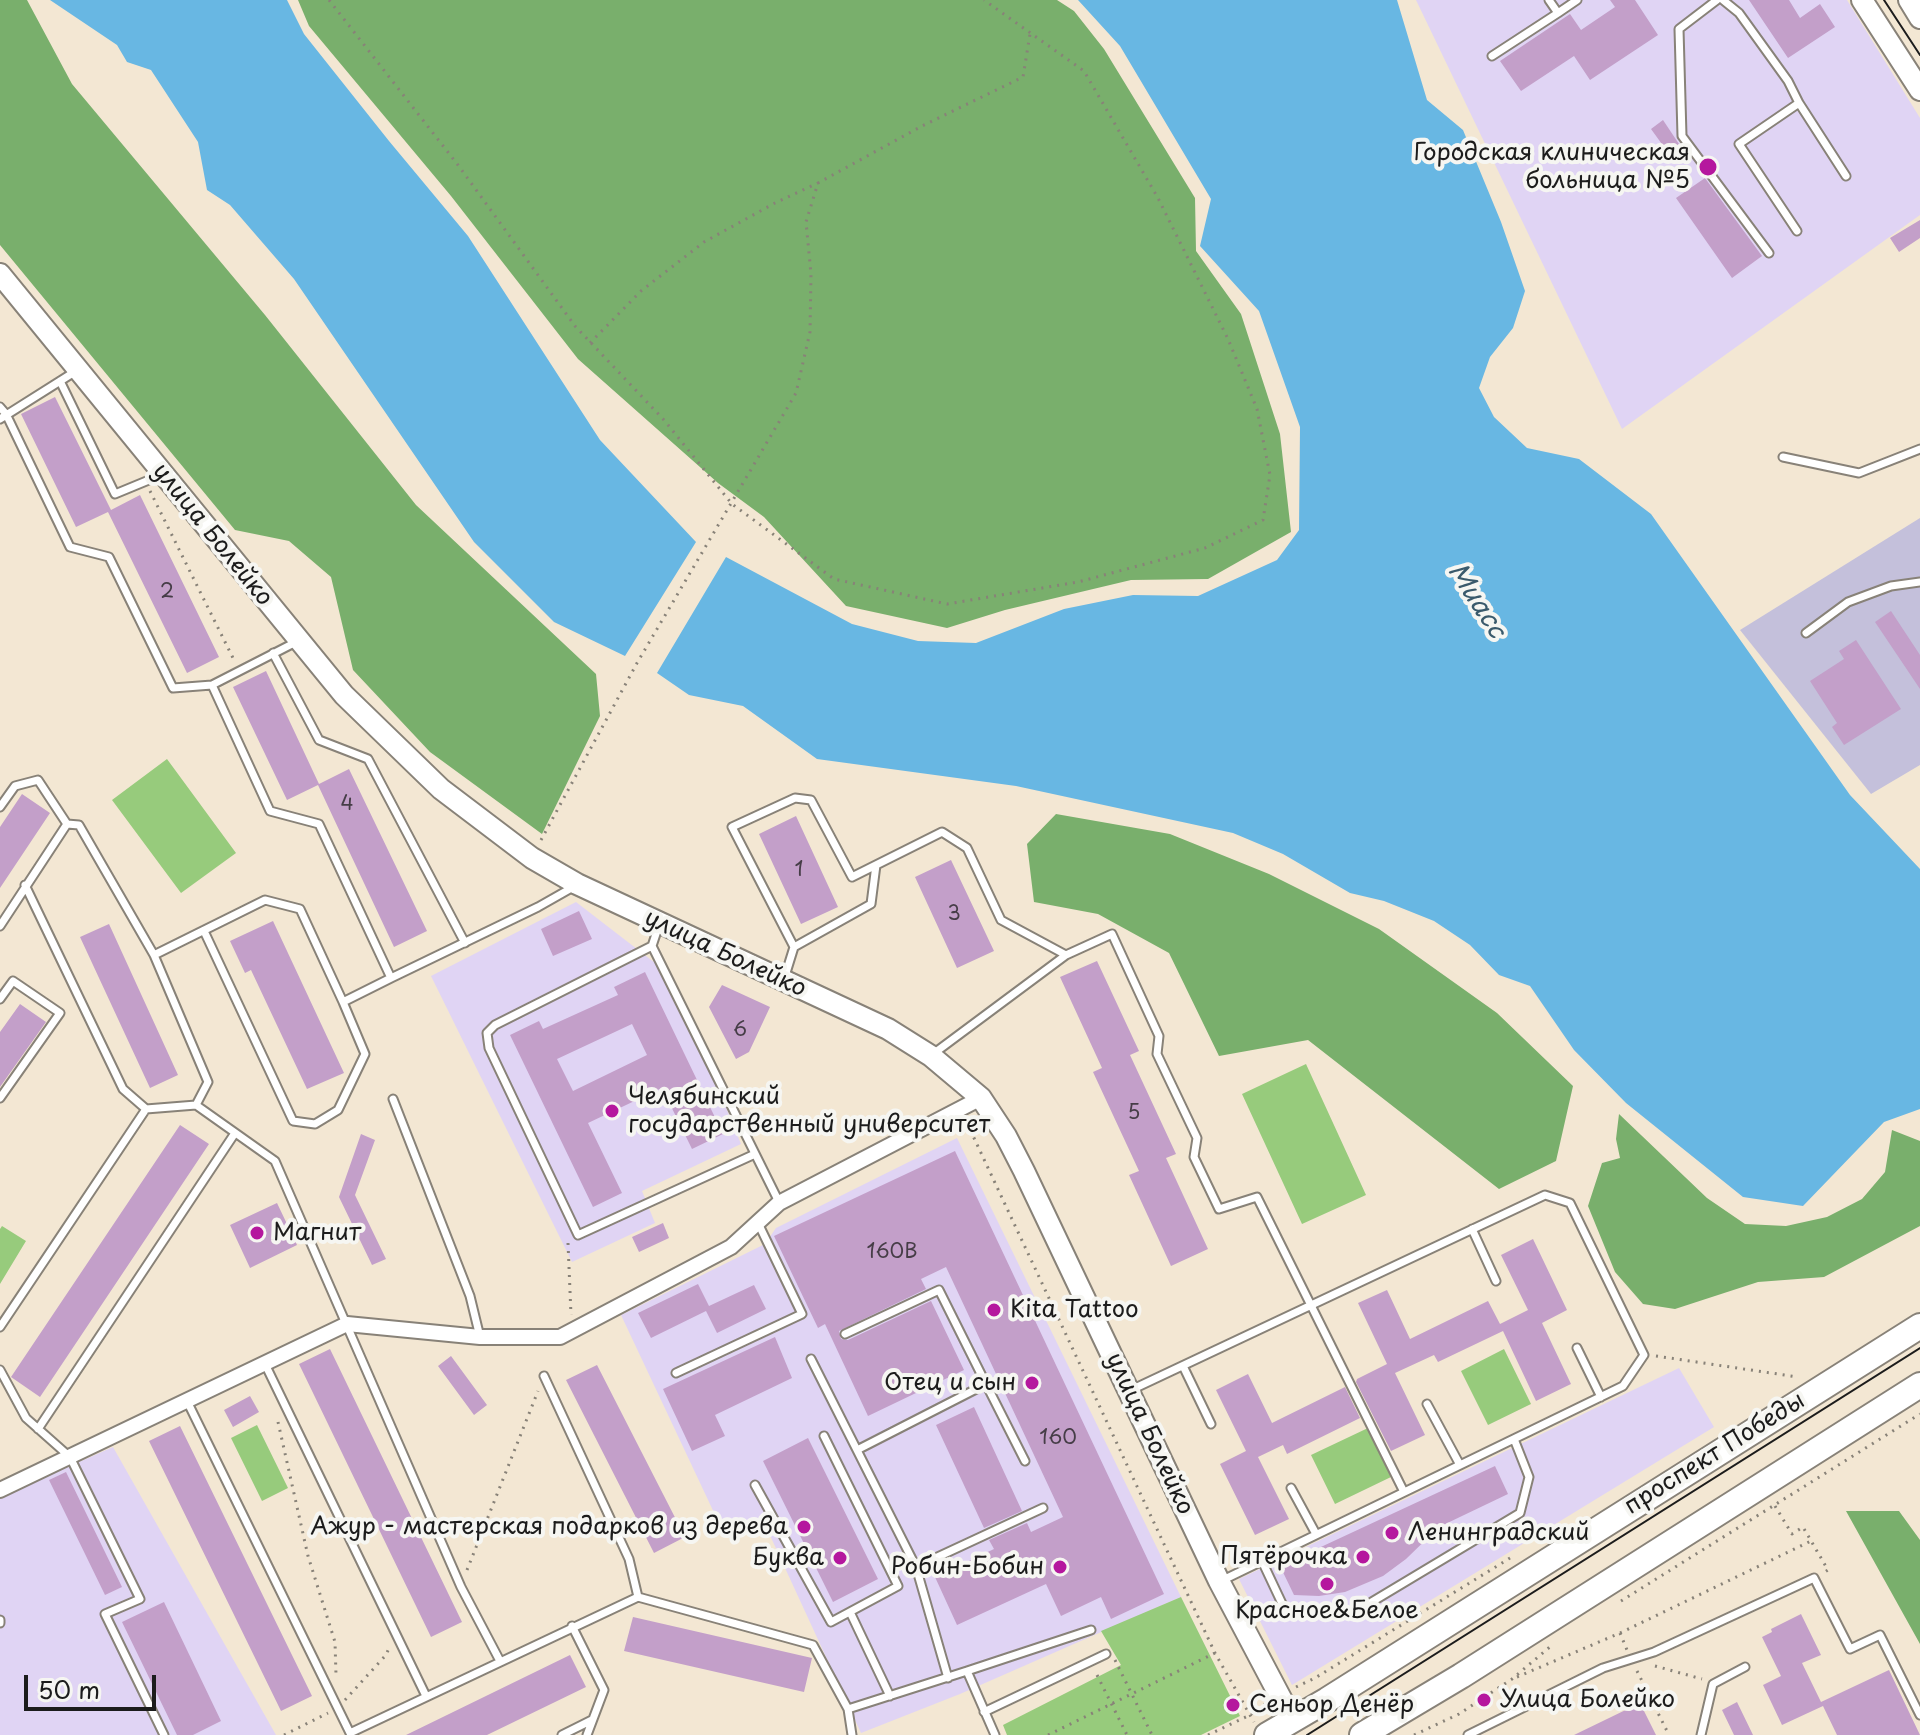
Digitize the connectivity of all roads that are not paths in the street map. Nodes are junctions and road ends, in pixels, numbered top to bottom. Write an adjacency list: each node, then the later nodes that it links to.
1 (1549, 0): 6 (lane)
2 (1577, 0): 6 (lane)
3 (1720, 0): 10 (lane); 13 (lane)
4 (1862, 0): 9 (street)
5 (1909, 0): 7 (street)
6 (1558, 13): 8 (lane)
7 (1920, 18)
8 (1492, 56)
9 (1920, 90)
10 (1799, 103): 11 (lane); 12 (lane)
11 (1846, 176)
12 (1797, 231)
13 (1769, 253)
14 (0, 274): 15 (street, улица Болейко)
15 (69, 375): 16 (lane); 19 (street, улица Болейко); 19 (lane)
16 (2, 413): 24 (lane)
17 (1920, 449): 18 (lane)
18 (1783, 457)
19 (154, 478): 22 (street, улица Болейко)
20 (1920, 582): 21 (lane)
21 (1806, 633)
22 (298, 640): 23 (lane); 28 (street, улица Болейко)
23 (273, 653): 24 (lane); 33 (lane)
24 (212, 685): 38 (lane)
25 (0, 807): 26 (lane)
26 (67, 824): 29 (lane); 36 (lane)
27 (876, 865): 35 (lane); 35 (lane); 37 (lane)
28 (577, 884): 30 (street, улица Болейко); 33 (lane)
29 (25, 885): 31 (lane); 47 (lane)
30 (659, 924): 34 (lane); 39 (street, улица Болейко)
31 (0, 926)
32 (204, 931): 36 (lane); 41 (lane); 41 (lane)
33 (465, 943): 38 (lane)
34 (652, 946): 49 (lane); 49 (lane)
35 (794, 947): 39 (lane)
36 (154, 955): 46 (lane)
37 (1066, 955): 42 (lane); 54 (lane)
38 (391, 978): 41 (lane)
39 (784, 981): 42 (street, улица Болейко)
40 (0, 999): 43 (lane)
41 (343, 1002)
42 (931, 1056): 44 (street, улица Болейко)
43 (0, 1098)
44 (981, 1098): 50 (street); 69 (street, улица Болейко)
45 (393, 1099): 59 (lane)
46 (196, 1105): 47 (lane); 48 (lane)
47 (146, 1109): 57 (lane)
48 (235, 1133): 55 (lane); 74 (lane)
49 (755, 1154): 50 (lane)
50 (779, 1203): 51 (street)
51 (758, 1223): 59 (street); 65 (lane)
52 (1472, 1229): 53 (lane); 54 (lane); 70 (lane)
53 (1496, 1281)
54 (1309, 1306): 63 (lane); 84 (lane)
55 (347, 1324): 59 (street); 62 (street); 95 (lane)
56 (1920, 1326): 105 (main road, проспект Победы)
57 (0, 1327)
58 (845, 1334): 67 (lane)
59 (480, 1337)
60 (1577, 1348): 70 (lane)
61 (811, 1359): 77 (lane)
62 (265, 1364): 71 (street); 99 (lane)
63 (1183, 1366): 69 (lane); 73 (lane)
64 (0, 1370): 74 (lane)
65 (676, 1373)
66 (544, 1376): 90 (lane)
67 (986, 1384): 77 (lane); 79 (lane)
68 (1920, 1385): 113 (main road)
69 (1129, 1391): 89 (street, улица Болейко)
70 (1601, 1397): 76 (lane)
71 (187, 1401): 78 (street); 106 (lane)
72 (1427, 1404): 80 (lane)
73 (1211, 1424)
74 (38, 1429): 78 (lane)
75 (824, 1436): 91 (lane)
76 (1514, 1439): 80 (lane); 87 (lane)
77 (857, 1450): 88 (lane)
78 (70, 1457): 83 (street); 107 (lane)
79 (1025, 1461)
80 (1460, 1465): 84 (lane)
81 (755, 1485): 91 (lane)
82 (1291, 1488): 86 (lane)
83 (0, 1490)
84 (1404, 1492): 86 (lane)
85 (1043, 1508): 88 (lane)
86 (1316, 1534): 87 (lane)
87 (1262, 1561): 89 (lane)
88 (916, 1567): 98 (lane)
89 (1219, 1581): 105 (street, улица Болейко)
90 (638, 1597): 92 (lane); 101 (lane)
91 (850, 1612): 100 (lane)
92 (572, 1626): 95 (lane); 104 (lane)
93 (1091, 1630): 97 (lane)
94 (1109, 1655): 102 (lane)
95 (500, 1661): 99 (lane)
96 (1745, 1667): 115 (lane)
97 (967, 1671): 98 (lane); 102 (lane)
98 (948, 1678): 100 (lane)
99 (426, 1696): 106 (lane)
100 (890, 1696): 101 (lane)
101 (848, 1709): 110 (lane)
102 (984, 1712): 111 (lane)
103 (1920, 1715): 114 (lane)
104 (592, 1720): 108 (lane); 109 (lane)
105 (1297, 1728): 112 (main road, проспект Победы)
106 (350, 1734)
107 (164, 1735)
108 (562, 1735)
109 (587, 1735)
110 (852, 1735)
111 (995, 1735)
112 (1267, 1735)
113 (1362, 1735)
114 (1468, 1735)
115 (1701, 1735)

